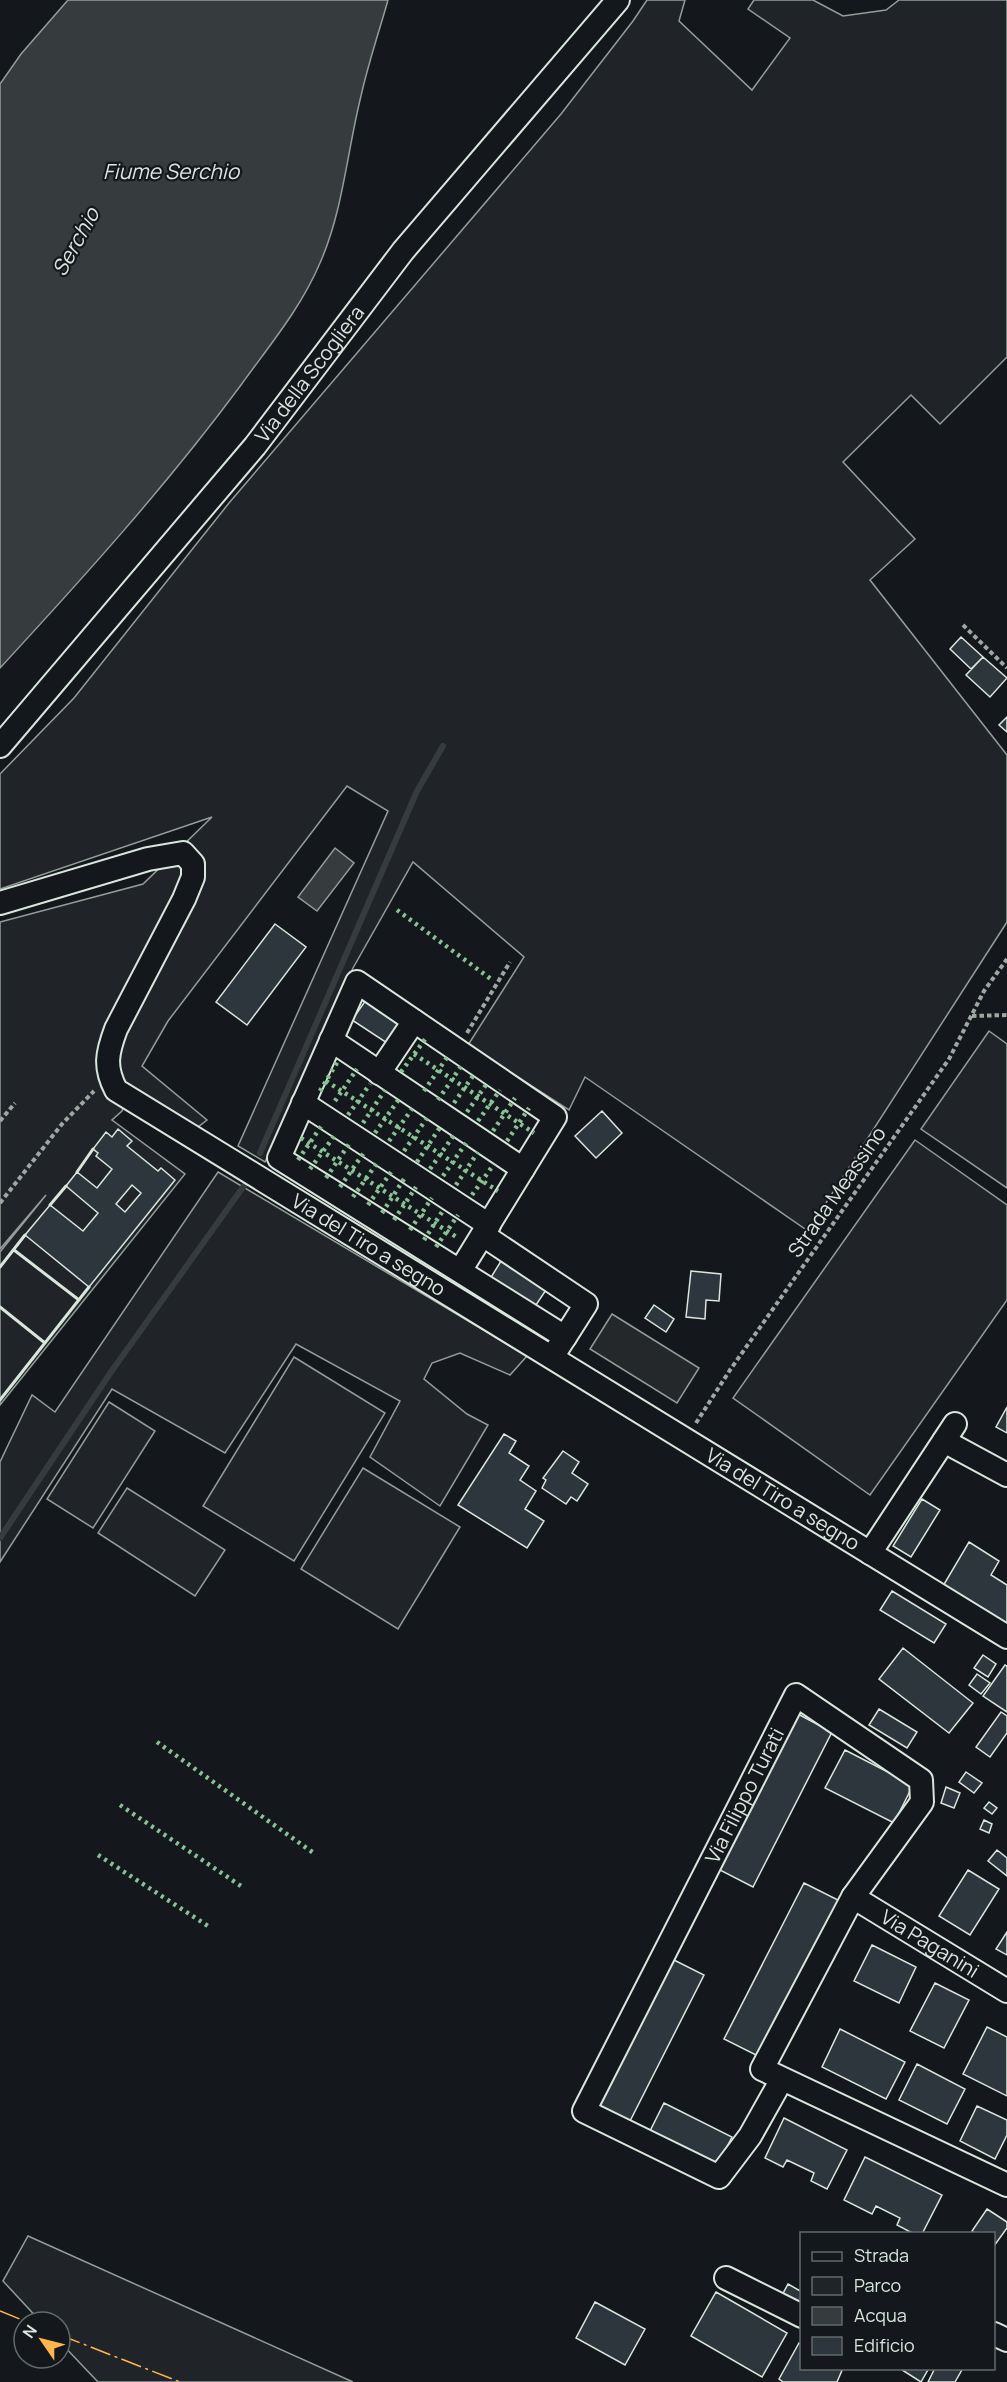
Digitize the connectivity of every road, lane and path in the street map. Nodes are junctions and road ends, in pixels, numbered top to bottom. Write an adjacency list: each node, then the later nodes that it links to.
1 (618, 0): 4 (street, Via della Scogliera)
2 (963, 625): 3 (path)
3 (1007, 668)
4 (0, 746)
5 (0, 903): 14 (street)
6 (1007, 959): 9 (path, Strada Meassino)
7 (510, 962): 12 (path)
8 (1007, 1015): 9 (path)
9 (971, 1017): 24 (path, Strada Meassino)
10 (414, 1021): 11 (street); 12 (street); 13 (street)
11 (331, 1040): 13 (street); 16 (street)
12 (456, 1049): 18 (street)
13 (379, 1073): 18 (street)
14 (112, 1083): 19 (path); 23 (street, Via del Tiro a segno)
15 (15, 1103): 17 (path)
16 (303, 1103): 20 (street); 21 (street)
17 (0, 1121)
18 (523, 1169): 20 (street)
19 (0, 1203)
20 (486, 1230): 21 (street); 22 (street)
21 (460, 1271): 22 (street)
22 (565, 1337): 23 (street)
23 (552, 1357): 24 (street, Via del Tiro a segno)
24 (686, 1438): 26 (street, Via del Tiro a segno)
25 (1007, 1475): 26 (street)
26 (870, 1553): 27 (street, Via del Tiro a segno)
27 (1007, 1637)
28 (854, 1897): 29 (street, Via Paganini); 30 (street, Via Filippo Turati); 30 (street, Via Filippo Turati)
29 (1007, 1991)
30 (782, 2079): 31 (street, Via Filippo Turati)
31 (1007, 2185)
32 (726, 2277): 33 (street)
33 (800, 2315)

